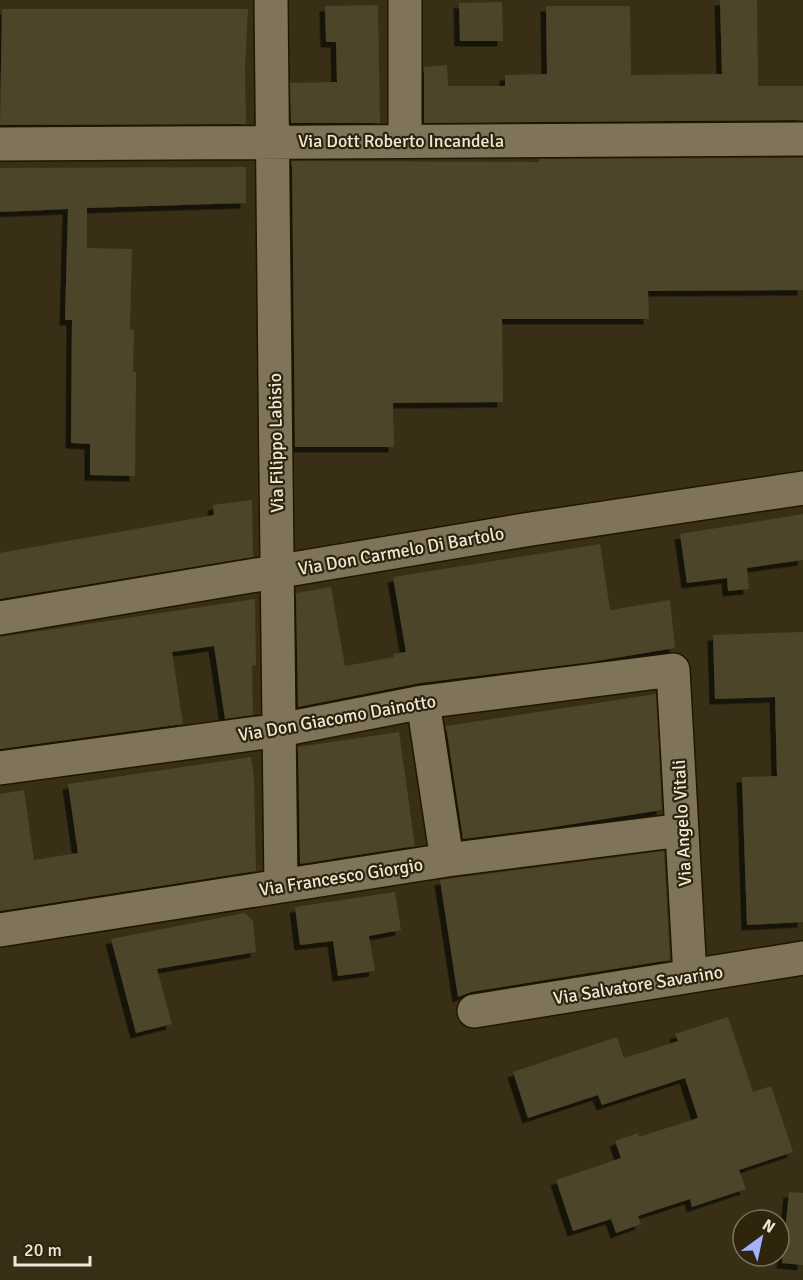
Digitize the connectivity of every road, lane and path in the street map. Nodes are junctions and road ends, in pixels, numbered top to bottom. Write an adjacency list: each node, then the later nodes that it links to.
1 (271, 0): 5 (street, Via Filippo Labisio)
2 (405, 0): 4 (street)
3 (803, 139): 4 (street, Via Dott Roberto Incandela)
4 (405, 141): 5 (street, Via Dott Roberto Incandela)
5 (272, 142): 6 (street, Via Dott Roberto Incandela); 8 (street, Via Filippo Labisio)
6 (0, 144)
7 (803, 488): 8 (street, Via Don Carmelo Di Bartolo)
8 (278, 573): 9 (street, Via Don Carmelo Di Bartolo); 12 (street, Via Filippo Labisio)
9 (0, 618)
10 (673, 670): 11 (street, Via Don Giacomo Dainotto); 14 (street, Via Angelo Vitali)
11 (423, 702): 12 (street, Via Don Giacomo Dainotto); 15 (street)
12 (280, 730): 13 (street, Via Don Giacomo Dainotto); 16 (street, Via Filippo Labisio)
13 (0, 768)
14 (682, 830): 15 (street, Via Francesco Giorgio); 19 (street, Via Angelo Vitali)
15 (447, 860): 16 (street, Via Francesco Giorgio)
16 (281, 886): 17 (street, Via Francesco Giorgio)
17 (0, 930)
18 (803, 958): 19 (street, Via Salvatore Savarino)
19 (690, 976): 20 (street, Via Salvatore Savarino)
20 (474, 1011)

